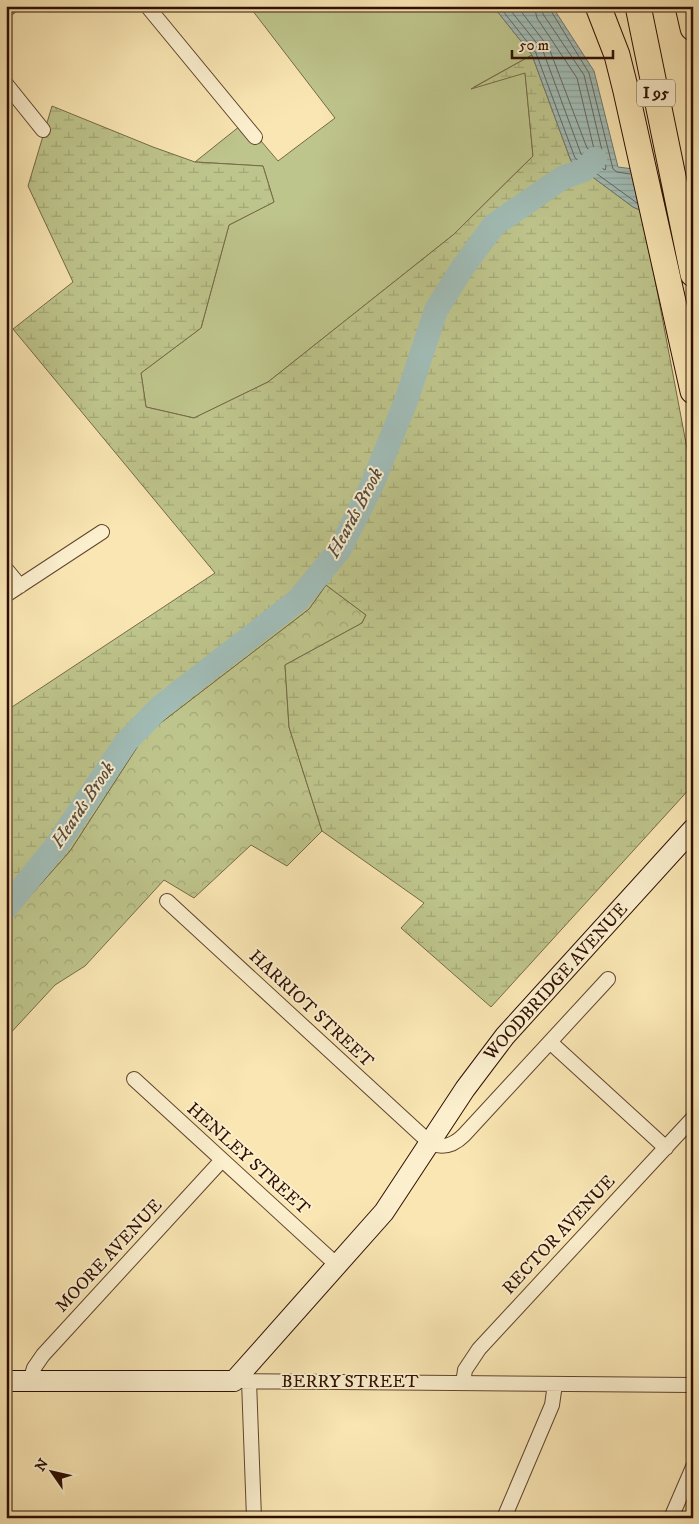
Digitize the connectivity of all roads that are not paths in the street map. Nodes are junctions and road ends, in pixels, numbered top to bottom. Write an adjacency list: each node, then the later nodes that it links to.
1 (11, 6): 6 (street)
2 (147, 6): 10 (street)
3 (598, 6): 12 (highway)
4 (638, 6): 11 (highway, I 95)
5 (688, 6): 7 (highway)
6 (6, 10)
7 (693, 28)
8 (6, 84): 9 (street)
9 (43, 130)
10 (255, 137)
11 (693, 274)
12 (693, 392)
13 (102, 532): 15 (street)
14 (6, 569): 15 (street)
15 (20, 586): 16 (street)
16 (6, 595)
17 (693, 830): 23 (street, WOODBRIDGE AVENUE)
18 (167, 901): 23 (street, HARRIOT STREET)
19 (608, 979): 20 (street, WOODBRIDGE AVENUE)
20 (550, 1042): 23 (street, WOODBRIDGE AVENUE); 24 (street)
21 (134, 1080): 25 (street, HENLEY STREET)
22 (693, 1118): 24 (street, RECTOR AVENUE)
23 (430, 1144): 26 (street, WOODBRIDGE AVENUE)
24 (666, 1148): 30 (street, RECTOR AVENUE)
25 (222, 1160): 26 (street, HENLEY STREET); 28 (street, MOORE AVENUE)
26 (338, 1266): 29 (street, WOODBRIDGE AVENUE)
27 (6, 1381): 28 (street, BERRY STREET)
28 (30, 1381): 29 (street, BERRY STREET)
29 (242, 1381): 30 (street, BERRY STREET); 34 (street)
30 (463, 1383): 31 (street, BERRY STREET)
31 (555, 1384): 32 (street, BERRY STREET); 35 (street)
32 (693, 1384)
33 (693, 1467): 36 (street)
34 (254, 1518)
35 (504, 1518)
36 (671, 1518)

